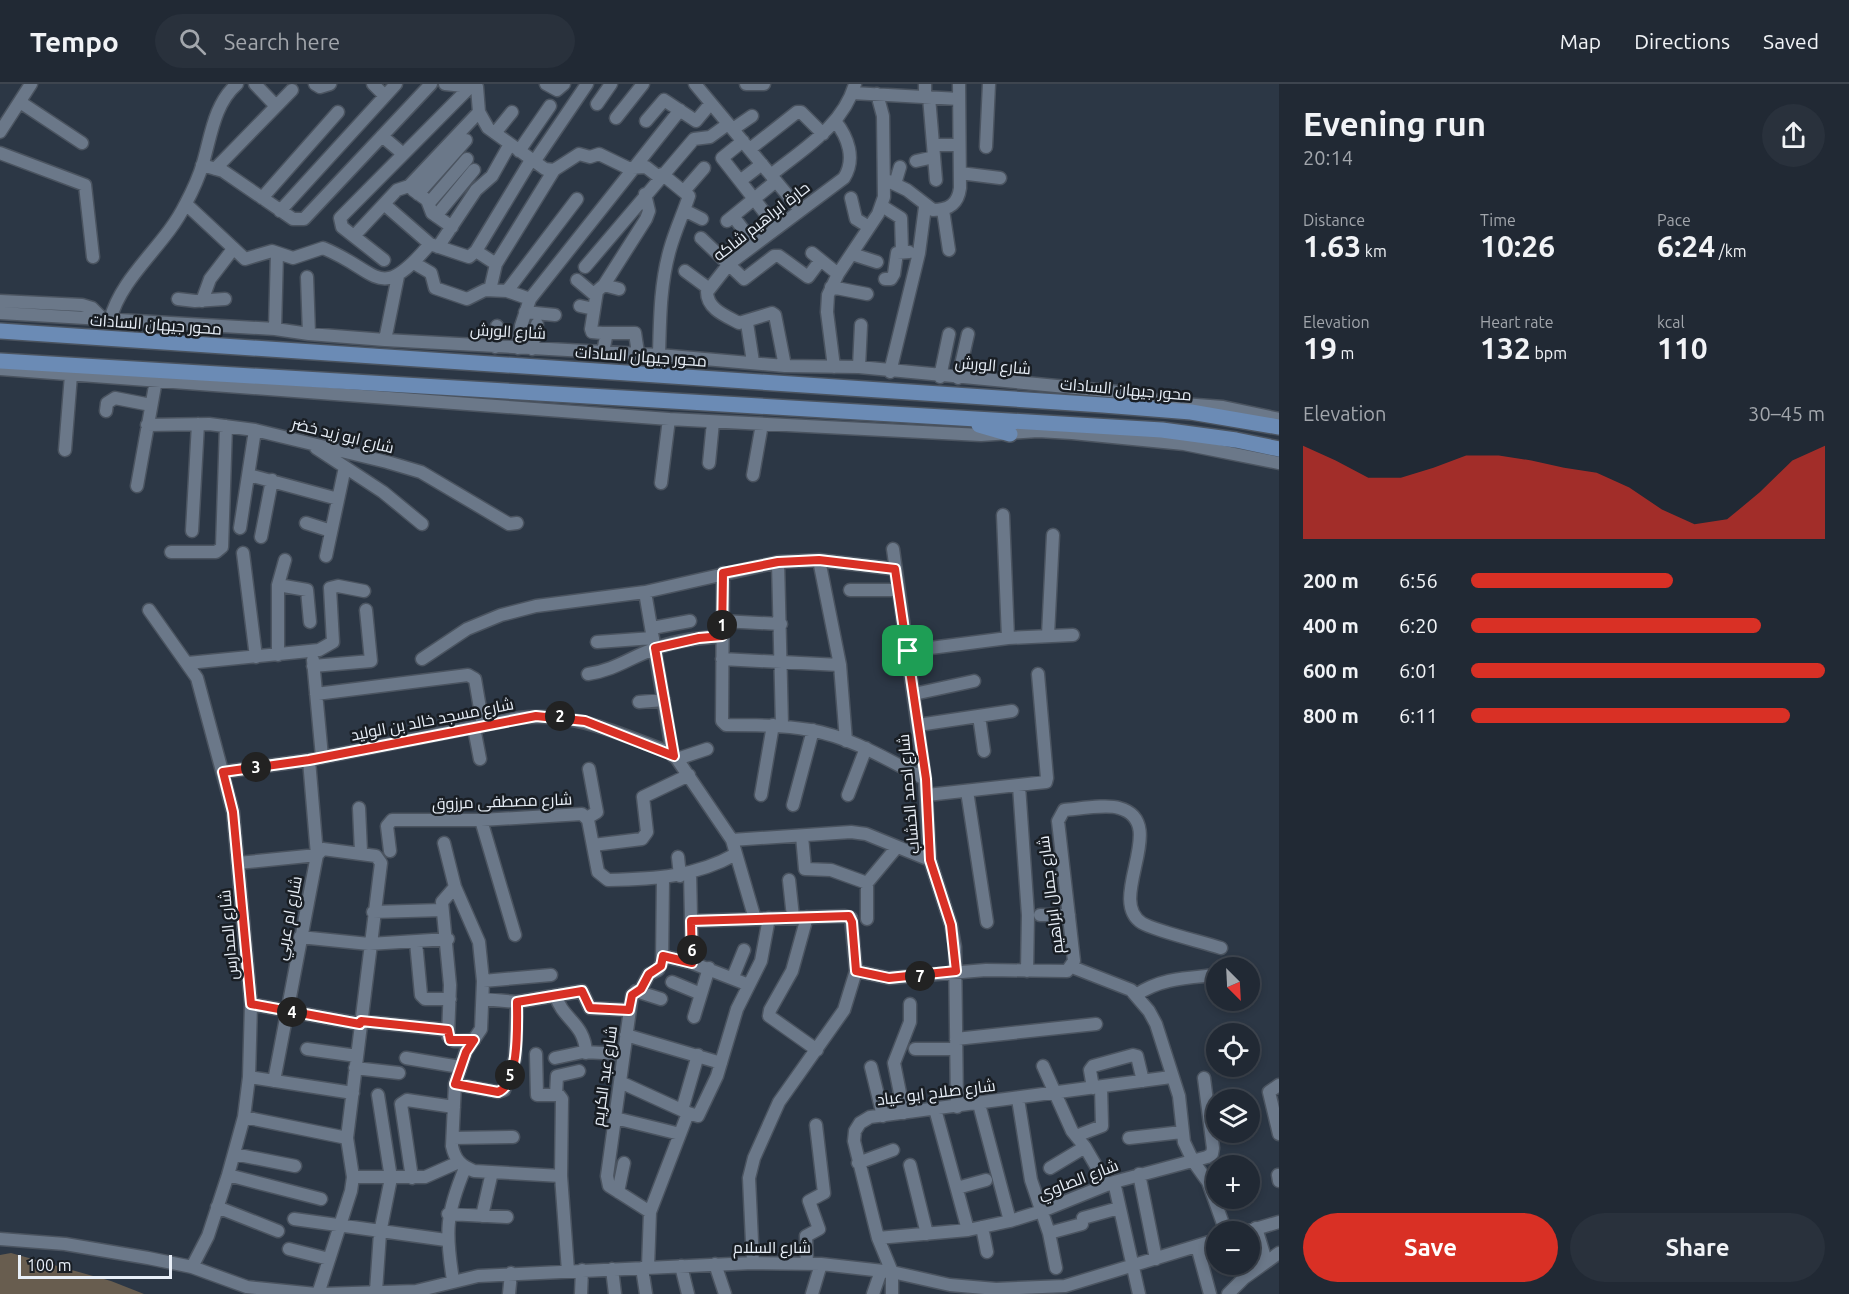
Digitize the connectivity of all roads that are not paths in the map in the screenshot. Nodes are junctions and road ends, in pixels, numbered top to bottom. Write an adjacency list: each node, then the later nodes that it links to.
1 (31, 84): 27 (street)
2 (255, 84): 29 (street)
3 (315, 84): 4 (street)
4 (330, 84)
5 (373, 84): 25 (street)
6 (396, 84): 25 (street)
7 (430, 84): 43 (street)
8 (445, 84): 19 (street)
9 (546, 84): 10 (street)
10 (564, 84)
11 (611, 84): 20 (street)
12 (643, 84): 36 (street)
13 (695, 84): 28 (street)
14 (746, 84): 15 (street)
15 (764, 84)
16 (959, 84): 26 (street)
17 (988, 84): 49 (street)
18 (232, 86): 56 (street)
19 (472, 86): 33 (street); 52 (street)
20 (586, 86): 53 (street)
21 (853, 88): 23 (street); 38 (street)
22 (292, 90): 29 (street)
23 (885, 91): 24 (street); 69 (street)
24 (926, 93): 26 (street); 50 (street)
25 (385, 96): 83 (street)
26 (959, 99): 47 (street)
27 (20, 102): 40 (street); 45 (street)
28 (711, 103): 31 (street); 39 (street)
29 (276, 106): 60 (street)
30 (550, 106): 48 (street)
31 (680, 110): 37 (street); 57 (street)
32 (338, 112): 74 (street)
33 (479, 112): 41 (street); 70 (street)
34 (512, 112): 41 (street)
35 (752, 116): 39 (street)
36 (616, 118)
37 (646, 121)
38 (835, 122): 42 (street); 85 (street, حارة ابراهيم شاكه)
39 (730, 127): 46 (street); 63 (street)
40 (0, 132)
41 (495, 134): 48 (street)
42 (823, 134): 46 (street); 65 (street)
43 (382, 136): 52 (street); 64 (street)
44 (466, 140): 70 (street)
45 (82, 143)
46 (747, 145): 55 (street); 68 (street)
47 (959, 145): 50 (street); 62 (street)
48 (514, 147): 53 (street); 89 (street)
49 (986, 147)
50 (934, 151): 54 (street); 67 (street)
51 (0, 153): 103 (street)
52 (402, 153): 71 (street)
53 (533, 161): 61 (street); 98 (street)
54 (916, 161)
55 (762, 164): 65 (street); 68 (street)
56 (202, 165): 60 (street); 79 (street)
57 (634, 167): 61 (street); 63 (street); 127 (street)
58 (900, 167): 69 (street)
59 (704, 168): 72 (street)
60 (216, 169): 74 (street)
61 (554, 170): 107 (street)
62 (960, 174): 66 (street); 86 (street)
63 (660, 176): 72 (street); 73 (street)
64 (347, 177): 71 (street); 83 (street)
65 (774, 178): 77 (street); 85 (street)
66 (1000, 178)
67 (936, 180)
68 (740, 181): 77 (street)
69 (889, 181): 81 (street); 82 (street)
70 (414, 190): 78 (street); 80 (street)
71 (364, 191): 92 (street)
72 (684, 191): 84 (street)
73 (645, 194): 109 (street); 118 (street)
74 (262, 198): 83 (street)
75 (851, 198): 91 (street)
76 (577, 199): 123 (street)
77 (754, 199): 90 (street); 94 (street)
78 (429, 203): 87 (street); 87 (street)
79 (186, 204): 96 (street); 135 (street)
80 (384, 204): 92 (street); 95 (street)
81 (882, 206): 91 (street); 99 (street)
82 (925, 207): 86 (street); 101 (street)
83 (280, 210)
84 (684, 210): 88 (street); 152 (street)
85 (800, 210): 90 (street, حارة ابراهيم شاكه)
86 (943, 210): 97 (street)
87 (436, 216): 89 (street)
88 (702, 219)
89 (452, 227): 95 (street)
90 (776, 227): 94 (street, حارة ابراهيم شاكه)
91 (869, 227): 102 (street)
92 (354, 236): 104 (street)
93 (701, 238): 108 (street)
94 (754, 244): 108 (street, حارة ابراهيم شاكه)
95 (434, 246): 98 (street); 106 (street)
96 (233, 249): 100 (street); 129 (street)
97 (949, 250)
98 (476, 251): 107 (street)
99 (902, 251): 101 (street); 110 (street)
100 (277, 253): 114 (street); 140 (street)
101 (919, 253): 112 (street)
102 (852, 254): 105 (street); 113 (street)
103 (93, 258)
104 (384, 260)
105 (877, 262)
106 (414, 263): 114 (street); 122 (street)
107 (496, 264): 122 (street)
108 (729, 264): 113 (street); 120 (street, حارة ابراهيم شاكه)
109 (585, 267)
110 (895, 268): 112 (street); 116 (street)
111 (685, 271): 120 (street)
112 (913, 272): 159 (street)
113 (838, 274): 119 (street)
114 (398, 276): 146 (street)
115 (307, 277): 143 (street)
116 (885, 279)
117 (577, 280): 130 (street)
118 (604, 285): 121 (street); 130 (street)
119 (831, 287): 124 (street); 156 (street)
120 (708, 288): 136 (street)
121 (619, 289)
122 (490, 290): 123 (street)
123 (507, 291): 127 (street)
124 (867, 294)
125 (178, 299): 129 (street)
126 (225, 299): 129 (street)
127 (530, 299): 132 (street)
128 (0, 301): 135 (street)
129 (202, 301)
130 (595, 302): 131 (street); 142 (street)
131 (580, 306)
132 (525, 312): 134 (street); 148 (street)
133 (0, 313): 135 (street, شارع الورش)
134 (555, 315)
135 (106, 320): 140 (street, شارع الورش)
136 (747, 323): 154 (street); 155 (street)
137 (537, 324): 149 (street)
138 (497, 326): 147 (street)
139 (861, 326): 157 (street)
140 (275, 328): 143 (street, شارع الورش)
141 (0, 332): 166 (main road, محور جيهان السادات)
142 (602, 333): 150 (street); 151 (street)
143 (309, 334): 146 (street, شارع الورش)
144 (949, 334): 161 (street)
145 (968, 334): 162 (street)
146 (385, 340): 147 (street, شارع الورش)
147 (495, 347): 148 (street, شارع الورش)
148 (518, 348): 149 (street, شارع الورش)
149 (532, 349): 150 (street, شارع الورش)
150 (603, 351): 151 (street, شارع الورش)
151 (638, 353): 152 (street, شارع الورش)
152 (659, 355): 154 (street, شارع الورش)
153 (0, 361): 168 (main road)
154 (753, 362): 155 (street, شارع الورش)
155 (785, 366): 156 (street, شارع الورش)
156 (834, 367): 157 (street, شارع الورش)
157 (860, 368): 159 (street, شارع الورش)
158 (0, 369): 160 (street)
159 (890, 372): 161 (street, شارع الورش)
160 (70, 375): 163 (street); 181 (street)
161 (940, 377): 162 (street, شارع الورش)
162 (958, 378): 164 (street, شارع الورش)
163 (156, 381): 165 (street); 169 (street)
164 (1162, 402): 166 (street); 170 (street)
165 (151, 405): 167 (street); 174 (street)
166 (1103, 405): 176 (main road, محور جيهان السادات)
167 (106, 411)
168 (950, 417): 178 (main road); 180 (main road)
169 (669, 419): 171 (street); 188 (street)
170 (1279, 419)
171 (713, 422): 173 (street); 182 (street)
172 (198, 424): 174 (street, شارع ابو زيد خضر); 175 (street, شارع ابو زيد خضر); 196 (street)
173 (762, 424): 178 (street); 186 (street)
174 (147, 425): 189 (street)
175 (226, 426): 177 (street, شارع ابو زيد خضر); 201 (street)
176 (1279, 427)
177 (255, 430): 179 (street, شارع ابو زيد خضر); 185 (street)
178 (1010, 434): 183 (street)
179 (305, 441): 184 (street); 193 (street, شارع ابو زيد خضر)
180 (1279, 449)
181 (65, 450)
182 (709, 463)
183 (1279, 463)
184 (345, 467): 190 (street); 194 (street)
185 (249, 475): 187 (street); 195 (street)
186 (753, 475)
187 (272, 480): 190 (street); 199 (street)
188 (661, 483)
189 (136, 486)
190 (338, 499): 197 (street)
191 (1003, 514): 224 (street)
192 (306, 523): 197 (street)
193 (517, 523)
194 (422, 524)
195 (240, 528)
196 (192, 531)
197 (331, 531): 203 (street)
198 (1053, 535): 220 (street)
199 (261, 537)
200 (893, 549): 207 (street, شارع احمد الخشاب)
201 (171, 552)
202 (243, 553): 229 (street)
203 (326, 556)
204 (285, 560): 209 (street)
205 (819, 560): 206 (street); 207 (street); 234 (street)
206 (778, 562): 208 (street); 219 (street)
207 (895, 569): 211 (street, شارع احمد الخشاب)
208 (723, 573): 213 (street); 217 (street)
209 (278, 585): 218 (street); 228 (street)
210 (850, 590): 211 (street)
211 (897, 590): 226 (street, شارع احمد الخشاب)
212 (364, 591): 227 (street)
213 (645, 592): 223 (street); 230 (street)
214 (149, 610): 233 (street, شارع المدارس)
215 (366, 610): 235 (street)
216 (690, 621): 223 (street)
217 (722, 621): 219 (street); 222 (street)
218 (310, 622)
219 (781, 624): 232 (street)
220 (1048, 634): 221 (street); 224 (street)
221 (1073, 634)
222 (722, 636): 223 (street); 231 (street)
223 (653, 638): 225 (street); 236 (street); 241 (street)
224 (1008, 638): 226 (street)
225 (597, 642)
226 (908, 651): 240 (street, شارع احمد الخشاب)
227 (312, 652): 228 (street); 235 (street)
228 (278, 655): 229 (street)
229 (256, 657): 233 (street)
230 (422, 659)
231 (722, 659): 232 (street); 245 (street)
232 (781, 662): 234 (street); 245 (street)
233 (188, 663): 258 (street, شارع المدارس)
234 (840, 665): 249 (street)
235 (313, 666): 239 (street)
236 (588, 674)
237 (1038, 674): 261 (street)
238 (974, 681): 240 (street)
239 (316, 694): 247 (street); 253 (street)
240 (914, 694): 246 (street, شارع احمد الخشاب)
241 (664, 700): 242 (street); 254 (street)
242 (639, 702)
243 (1012, 711): 244 (street)
244 (979, 716): 246 (street); 252 (street)
245 (777, 725): 248 (street); 263 (street)
246 (918, 725): 260 (street, شارع احمد الخشاب)
247 (479, 727): 253 (street, شارع مسجد خالد بن الوليد); 254 (street, شارع مسجد خالد بن الوليد); 255 (street)
248 (813, 730): 249 (street); 266 (street)
249 (846, 741): 250 (street)
250 (866, 748): 260 (street); 264 (street)
251 (707, 749): 254 (street)
252 (984, 751)
253 (322, 757): 256 (street, شارع مسجد خالد بن الوليد)
254 (675, 757): 259 (street)
255 (480, 759)
256 (309, 760): 258 (street, شارع مسجد خالد بن الوليد); 278 (street, شارع ام عربي)
257 (589, 769): 268 (street)
258 (223, 772): 281 (street, شارع المدارس)
259 (689, 775): 271 (street); 273 (street)
260 (926, 779): 265 (street, شارع احمد الخشاب)
261 (1019, 786): 262 (street); 311 (street)
262 (967, 791): 265 (street); 297 (street)
263 (761, 795)
264 (848, 795)
265 (927, 795): 280 (street, شارع احمد الخشاب)
266 (793, 805)
267 (359, 808): 275 (street)
268 (587, 818): 269 (street, شارع مصطفى مرزوق); 273 (street, شارع مصطفى مرزوق)
269 (481, 820): 276 (street, شارع مصطفى مرزوق); 298 (street)
270 (802, 836): 271 (street); 274 (street); 285 (street)
271 (732, 840): 277 (street)
272 (444, 843): 286 (street)
273 (593, 844): 283 (street, شارع مصطفى مرزوق)
274 (897, 847): 280 (street); 285 (street)
275 (361, 852): 276 (street); 278 (street)
276 (385, 854): 288 (street)
277 (736, 854): 282 (street, شارع مصطفى مرزوق); 294 (street)
278 (317, 855): 281 (street); 299 (street, شارع ام عربي)
279 (678, 857): 282 (street)
280 (930, 860): 310 (street, شارع احمد الخشاب)
281 (238, 863): 326 (street, شارع المدارس)
282 (685, 874): 283 (street, شارع مصطفى مرزوق); 296 (street)
283 (663, 878): 305 (street)
284 (789, 880): 293 (street)
285 (867, 883): 295 (street)
286 (455, 888): 287 (street); 315 (street)
287 (442, 910): 288 (street); 300 (street)
288 (373, 912): 302 (street)
289 (1040, 915): 290 (street)
290 (1069, 915): 303 (street, شارع جمال ابراهيم); 307 (street, شارع جمال ابراهيم)
291 (807, 917): 293 (street); 309 (street); 339 (street)
292 (770, 918): 293 (street); 294 (street); 317 (street)
293 (794, 918)
294 (755, 919): 296 (street)
295 (867, 919)
296 (691, 921): 306 (street)
297 (987, 922)
298 (515, 935)
299 (300, 937): 302 (street); 329 (street, شارع ام عربي)
300 (448, 939): 301 (street); 322 (street)
301 (416, 942): 302 (street); 322 (street)
302 (369, 944): 331 (street)
303 (1221, 948)
304 (744, 950): 314 (street)
305 (663, 956): 306 (street); 318 (street, شارع عبد الكريم)
306 (692, 963): 308 (street)
307 (1072, 967): 311 (street, شارع جمال ابراهيم); 320 (street)
308 (709, 969): 314 (street); 319 (street)
309 (856, 971): 310 (street, شارع جمال ابراهيم); 339 (street)
310 (956, 971): 311 (street, شارع جمال ابراهيم); 336 (street, شارع احمد الخشاب)
311 (1027, 971)
312 (551, 975): 315 (street)
313 (1206, 976): 320 (street)
314 (733, 977): 317 (street)
315 (483, 981): 323 (street)
316 (672, 982): 319 (street)
317 (749, 985): 347 (street)
318 (636, 991): 324 (street); 328 (street, شارع عبد الكريم)
319 (701, 994): 330 (street)
320 (1136, 995): 354 (street)
321 (556, 996): 325 (street); 328 (street); 340 (street)
322 (450, 999): 333 (street)
323 (483, 999): 325 (street); 335 (street)
324 (661, 999)
325 (517, 1002): 359 (street)
326 (251, 1004): 329 (street); 353 (street, شارع المدارس)
327 (910, 1004): 372 (street)
328 (629, 1010): 334 (street, شارع عبد الكريم)
329 (287, 1011): 331 (street); 356 (street, شارع ام عربي)
330 (694, 1017)
331 (360, 1022): 333 (street); 346 (street)
332 (1096, 1024): 336 (street)
333 (448, 1030): 335 (street)
334 (626, 1035): 342 (street, شارع عبد الكريم); 343 (street)
335 (474, 1040): 349 (street)
336 (956, 1044): 338 (street); 369 (street, شارع احمد الخشاب)
337 (307, 1049): 346 (street)
338 (915, 1049)
339 (818, 1050): 438 (street)
340 (586, 1053): 342 (street); 345 (street)
341 (536, 1054): 365 (street)
342 (623, 1054): 358 (street, شارع عبد الكريم)
343 (698, 1055): 347 (street); 371 (street)
344 (406, 1058): 349 (street)
345 (555, 1058)
346 (356, 1062): 352 (street); 362 (street)
347 (721, 1063): 371 (street)
348 (1043, 1066): 363 (street)
349 (460, 1067): 359 (street)
350 (871, 1067): 373 (street)
351 (579, 1071): 365 (street)
352 (399, 1073)
353 (249, 1077): 356 (street); 374 (street, شارع المدارس)
354 (1171, 1077): 357 (street, شارع صلاح ابو عياد); 377 (street)
355 (1204, 1078): 388 (street, شارع الصاوي)
356 (274, 1081): 362 (street)
357 (1143, 1081): 361 (street, شارع صلاح ابو عياد); 361 (street)
358 (620, 1082): 371 (street); 375 (street, شارع عبد الكريم)
359 (455, 1084): 368 (street)
360 (1279, 1085): 379 (street)
361 (1097, 1088): 363 (street, شارع صلاح ابو عياد); 380 (street)
362 (353, 1093): 382 (street)
363 (1053, 1094): 366 (street, شارع صلاح ابو عياد); 380 (street)
364 (378, 1095): 400 (street)
365 (556, 1095): 398 (street)
366 (1018, 1099): 367 (street, شارع صلاح ابو عياد); 409 (street)
367 (979, 1104): 369 (street, شارع صلاح ابو عياد); 415 (street)
368 (454, 1107): 383 (street); 401 (street)
369 (957, 1107): 370 (street, شارع صلاح ابو عياد)
370 (935, 1109): 372 (street, شارع صلاح ابو عياد); 404 (street)
371 (685, 1112): 378 (street)
372 (904, 1113): 373 (street, شارع صلاح ابو عياد)
373 (883, 1116): 390 (street, شارع صلاح ابو عياد)
374 (244, 1117): 382 (street); 387 (street, شارع المدارس)
375 (615, 1118): 378 (street); 405 (street, شارع عبد الكريم)
376 (816, 1125): 440 (street)
377 (1182, 1132): 384 (street); 388 (street)
378 (680, 1134): 410 (street)
379 (1279, 1134)
380 (1076, 1136): 385 (street)
381 (513, 1137): 383 (street)
382 (347, 1138): 399 (street)
383 (453, 1138): 391 (street)
384 (1130, 1138)
385 (1085, 1147): 394 (street); 403 (street)
386 (893, 1150): 390 (street)
387 (234, 1154): 392 (street); 397 (street, شارع المدارس)
388 (1193, 1161): 396 (street, شارع الصاوي); 416 (street)
389 (624, 1163): 405 (street)
390 (858, 1163): 426 (street, شارع صلاح ابو عياد)
391 (462, 1165): 395 (street); 401 (street); 411 (street)
392 (295, 1166)
393 (910, 1166): 425 (street)
394 (1050, 1168)
395 (492, 1172): 398 (street); 412 (street)
396 (1139, 1174): 403 (street, شارع الصاوي); 435 (street)
397 (228, 1175): 406 (street); 407 (street, شارع المدارس)
398 (561, 1176): 449 (street)
399 (353, 1177): 400 (street); 418 (street)
400 (391, 1178): 401 (street); 423 (street)
401 (412, 1178)
402 (986, 1180): 404 (street)
403 (1110, 1183): 408 (street); 409 (street, شارع الصاوي)
404 (957, 1188): 421 (street)
405 (618, 1192): 410 (street)
406 (321, 1199)
407 (217, 1207): 422 (street); 444 (street, شارع المدارس)
408 (1119, 1208): 424 (street); 443 (street)
409 (1042, 1211): 415 (street, شارع الصاوي); 424 (street)
410 (650, 1212): 445 (street)
411 (448, 1214): 412 (street); 428 (street)
412 (482, 1216): 413 (street)
413 (507, 1217)
414 (294, 1219): 418 (street)
415 (1010, 1221): 419 (street, شارع الصاوي)
416 (1222, 1221)
417 (1279, 1222): 420 (street)
418 (339, 1227): 423 (street); 436 (street)
419 (982, 1227): 421 (street, شارع الصاوي); 433 (street)
420 (1260, 1227)
421 (968, 1230): 425 (street, شارع الصاوي)
422 (278, 1231)
423 (380, 1233): 428 (street); 456 (street)
424 (1049, 1233): 446 (street)
425 (927, 1234): 426 (street, شارع الصاوي)
426 (878, 1238): 450 (street, شارع صلاح ابو عياد)
427 (0, 1239): 444 (street, شارع السلام)
428 (446, 1240): 452 (street)
429 (1206, 1243): 430 (street, شارع السلام)
430 (1197, 1246): 435 (street, شارع السلام); 470 (street)
431 (289, 1249): 436 (street)
432 (1260, 1249): 437 (street)
433 (987, 1252)
434 (1279, 1253): 437 (street)
435 (1156, 1258): 443 (street, شارع السلام)
436 (329, 1259): 459 (street)
437 (1266, 1261): 471 (street)
438 (753, 1263): 439 (street, شارع السلام); 440 (street, شارع السلام)
439 (715, 1264): 442 (street, شارع السلام); 465 (street)
440 (807, 1264): 441 (street, شارع السلام)
441 (821, 1264): 450 (street, شارع السلام); 466 (street)
442 (681, 1266): 445 (street, شارع السلام); 464 (street)
443 (1131, 1266): 454 (street, شارع السلام); 469 (street)
444 (192, 1267): 459 (street, شارع السلام)
445 (645, 1268): 447 (street, شارع السلام); 463 (street)
446 (1056, 1268)
447 (612, 1269): 448 (street, شارع السلام); 462 (street)
448 (582, 1270): 449 (street, شارع السلام); 461 (street)
449 (568, 1271): 451 (street, شارع السلام)
450 (886, 1271): 453 (street, شارع السلام); 467 (street); 468 (street)
451 (511, 1274): 452 (street, شارع السلام); 460 (street)
452 (453, 1280): 458 (street, شارع السلام)
453 (950, 1290): 457 (street, شارع السلام)
454 (1066, 1290): 457 (street, شارع السلام)
455 (362, 1292): 456 (street, شارع السلام); 459 (street, شارع السلام)
456 (381, 1292): 458 (street, شارع السلام)
457 (996, 1292)
458 (418, 1293)
459 (318, 1294)
460 (509, 1294)
461 (581, 1294)
462 (615, 1294)
463 (646, 1294)
464 (688, 1294)
465 (724, 1294)
466 (812, 1294)
467 (873, 1294)
468 (892, 1294)
469 (1139, 1294)
470 (1210, 1294)
471 (1228, 1294)

